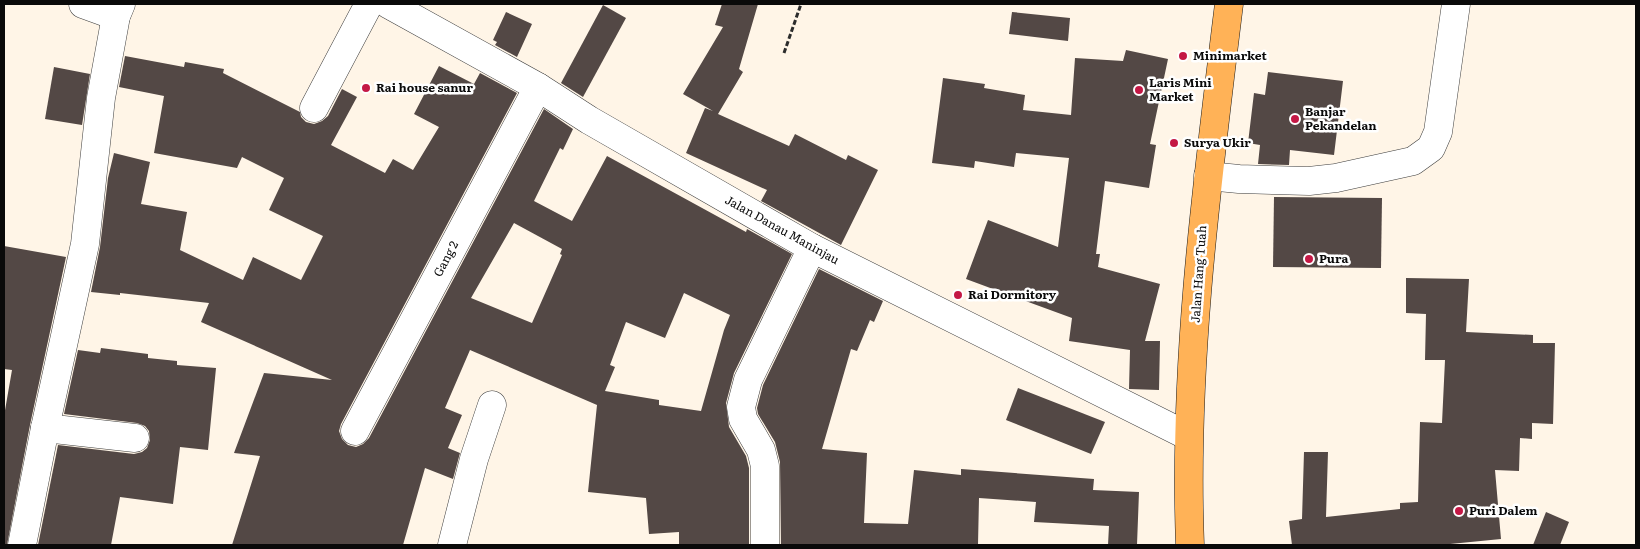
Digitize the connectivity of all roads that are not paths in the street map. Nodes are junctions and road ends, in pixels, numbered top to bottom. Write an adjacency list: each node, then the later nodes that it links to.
1 (83, 4): 6 (street)
2 (369, 4): 8 (street)
3 (388, 4): 7 (street, Jalan Danau Maninjau)
4 (1229, 4): 9 (main road, Jalan Hang Tuah)
5 (1456, 4): 9 (street)
6 (118, 10): 12 (street)
7 (538, 87): 10 (street, Jalan Danau Maninjau); 13 (street, Gang 2)
8 (314, 108)
9 (1208, 176): 14 (main road, Jalan Hang Tuah)
10 (812, 248): 14 (street, Jalan Danau Maninjau); 18 (street)
11 (492, 405): 17 (street)
12 (45, 428): 15 (street); 16 (street)
13 (355, 431)
14 (1188, 436): 19 (main road, Jalan Hang Tuah)
15 (135, 438)
16 (22, 545)
17 (452, 545)
18 (765, 545)
19 (1190, 545)

